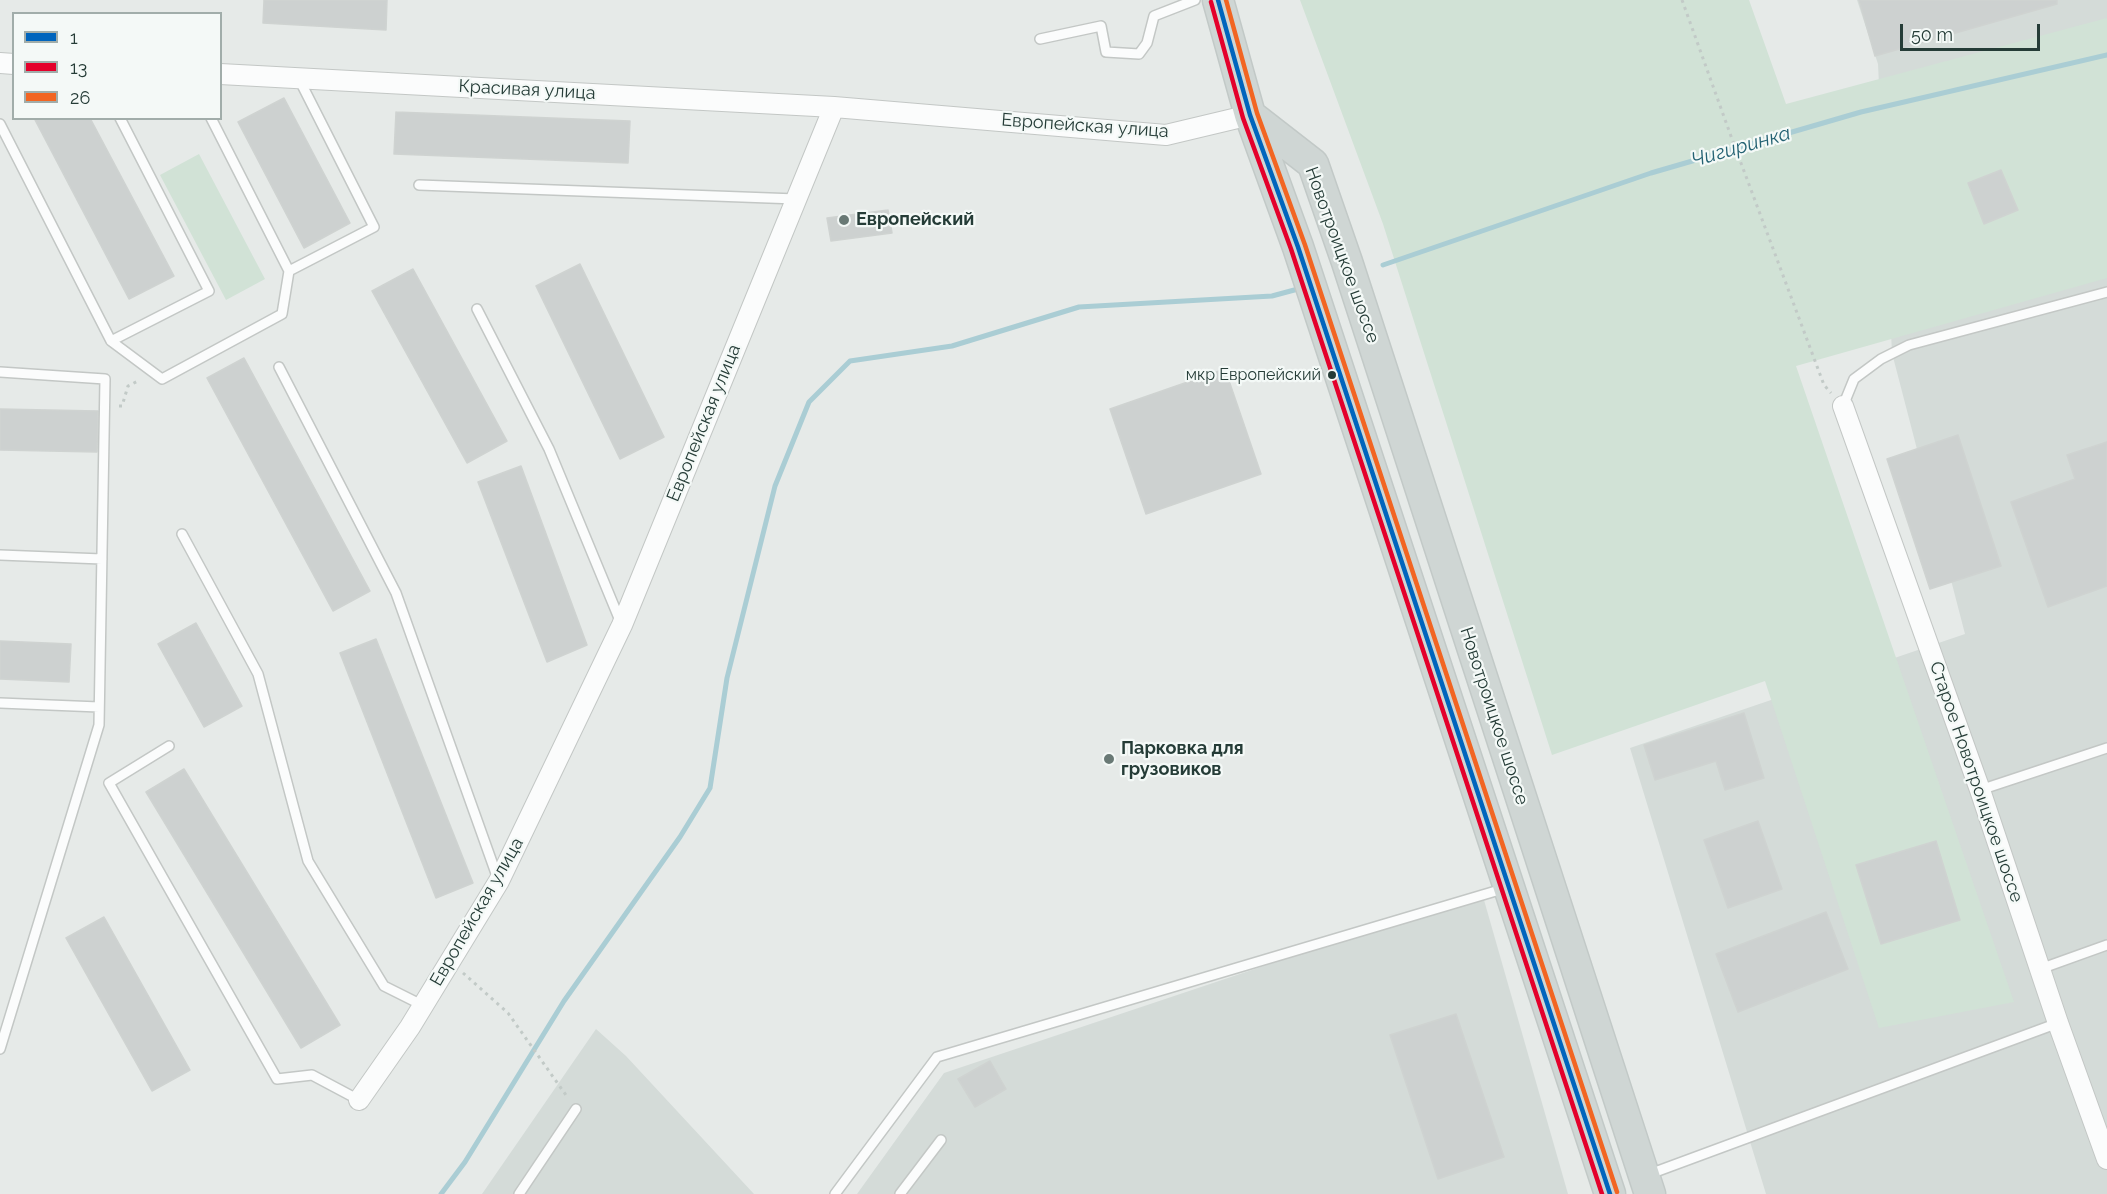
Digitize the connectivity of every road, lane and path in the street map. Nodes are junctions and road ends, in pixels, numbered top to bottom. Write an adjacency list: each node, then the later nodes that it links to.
1 (1195, 0): 4 (lane)
2 (1218, 0): 8 (main road)
3 (1682, 0): 22 (path)
4 (1040, 39)
5 (222, 74): 6 (street, Красивая улица)
6 (298, 78): 7 (street, Красивая улица); 14 (lane)
7 (834, 106): 8 (street, Европейская улица); 13 (street, Европейская улица)
8 (1250, 114): 33 (main road); 45 (main road, Новотроицкое шоссе)
9 (121, 120): 17 (lane)
10 (212, 120): 14 (lane)
11 (0, 124): 17 (lane)
12 (419, 185): 13 (lane)
13 (796, 199): 26 (street, Европейская улица)
14 (289, 271): 20 (lane)
15 (2107, 291): 22 (lane)
16 (477, 309): 26 (lane)
17 (111, 341): 20 (lane)
18 (279, 367): 32 (lane)
19 (0, 372): 21 (lane)
20 (154, 373): 21 (path)
21 (105, 406): 25 (lane)
22 (1843, 406): 31 (street, Старое Новотроицкое шоссе)
23 (182, 534): 37 (lane)
24 (0, 555): 25 (lane)
25 (102, 559): 28 (lane)
26 (622, 625): 32 (street, Европейская улица)
27 (0, 703): 28 (lane)
28 (99, 707): 39 (lane)
29 (169, 746): 41 (lane)
30 (2107, 748): 31 (lane)
31 (1980, 790): 36 (street, Старое Новотроицкое шоссе)
32 (499, 881): 35 (street, Европейская улица)
33 (1509, 888): 47 (lane); 49 (main road)
34 (2107, 945): 36 (lane)
35 (450, 961): 37 (street, Европейская улица); 42 (path)
36 (2040, 969): 38 (street, Старое Новотроицкое шоссе)
37 (424, 1006): 41 (street, Европейская улица)
38 (2058, 1023): 44 (street, Старое Новотроицкое шоссе); 45 (lane)
39 (3, 1028): 40 (lane)
40 (0, 1049)
41 (359, 1100)
42 (576, 1109): 46 (lane)
43 (941, 1140): 48 (lane)
44 (2107, 1159)
45 (1647, 1185)
46 (519, 1194)
47 (835, 1194)
48 (900, 1194)
49 (1610, 1194)

